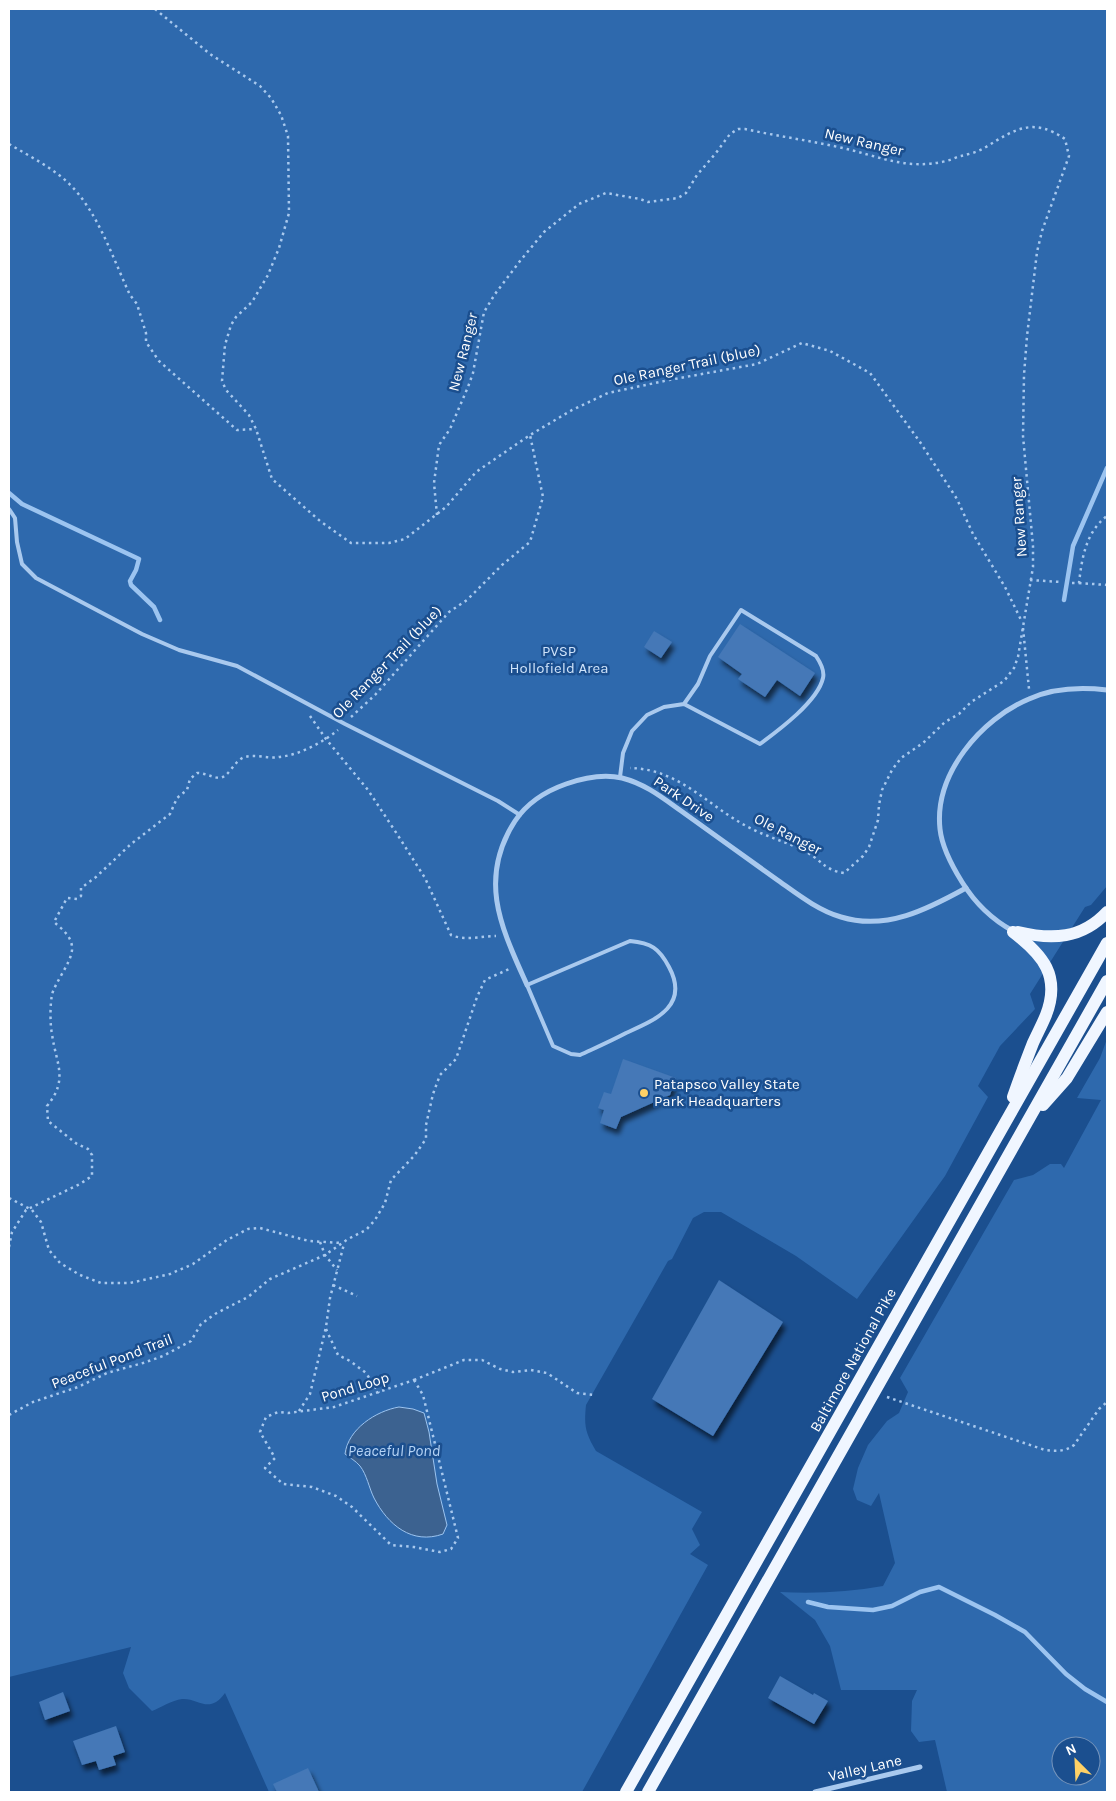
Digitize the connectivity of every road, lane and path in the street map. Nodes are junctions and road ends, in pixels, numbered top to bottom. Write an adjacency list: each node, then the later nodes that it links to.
1 (154, 9): 3 (path)
2 (9, 144): 3 (path)
3 (256, 429): 6 (path, Ole Ranger Trail (blue))
4 (530, 435): 6 (path, Ole Ranger Trail (blue)); 13 (path, Ole Ranger Trail (blue)); 18 (path, Ole Ranger Trail (blue))
5 (9, 509): 15 (lane)
6 (437, 515): 8 (path, New Ranger)
7 (1107, 516): 11 (path)
8 (1030, 580): 9 (path); 13 (path, New Ranger)
9 (1061, 582)
10 (1072, 583): 11 (path)
11 (1079, 583): 12 (path)
12 (1107, 585)
13 (1023, 624): 16 (path, Ole Ranger Trail (blue)); 20 (path, Ole Ranger)
14 (1107, 690): 16 (street)
15 (297, 698): 18 (lane); 19 (path)
16 (1030, 698): 23 (street)
17 (684, 704): 17 (lane); 20 (lane)
18 (344, 724): 19 (path, Ole Ranger Trail (blue)); 22 (lane)
19 (326, 740): 26 (path); 35 (path, Ole Ranger Trail (blue))
20 (622, 768): 21 (lane)
21 (620, 777): 22 (street, Park Drive); 23 (street, Park Drive)
22 (520, 815): 26 (street, Park Drive)
23 (966, 888): 25 (street)
24 (1107, 912): 25 (main road)
25 (1014, 932): 33 (main road)
26 (505, 936): 28 (street, Park Drive)
27 (1107, 943): 33 (main road, Baltimore National Pike)
28 (518, 965): 30 (street, Park Drive); 37 (path, Peaceful Pond Trail)
29 (1107, 981): 32 (main road)
30 (527, 985): 30 (lane, Park Drive)
31 (1107, 1012): 32 (main road)
32 (1026, 1124): 46 (main road)
33 (999, 1133): 52 (main road, Baltimore National Pike)
34 (9, 1198): 35 (path)
35 (28, 1208): 36 (path); 38 (path)
36 (320, 1242): 37 (path); 39 (path)
37 (344, 1243): 39 (path, Peaceful Pond Trail); 40 (path)
38 (9, 1247)
39 (324, 1256): 40 (path); 50 (path, Peaceful Pond Trail)
40 (337, 1270): 41 (path)
41 (333, 1285): 42 (path); 43 (path)
42 (357, 1296)
43 (326, 1327): 45 (path); 49 (path)
44 (414, 1380): 45 (path, Pond Loop); 47 (path, Pond Loop); 49 (path, Pond Loop)
45 (379, 1393): 49 (path, Pond Loop)
46 (873, 1393): 48 (path); 53 (main road)
47 (595, 1394)
48 (1107, 1402)
49 (299, 1411)
50 (9, 1415)
51 (920, 1767): 54 (street, Valley Lane)
52 (626, 1792)
53 (648, 1792)
54 (815, 1792)

